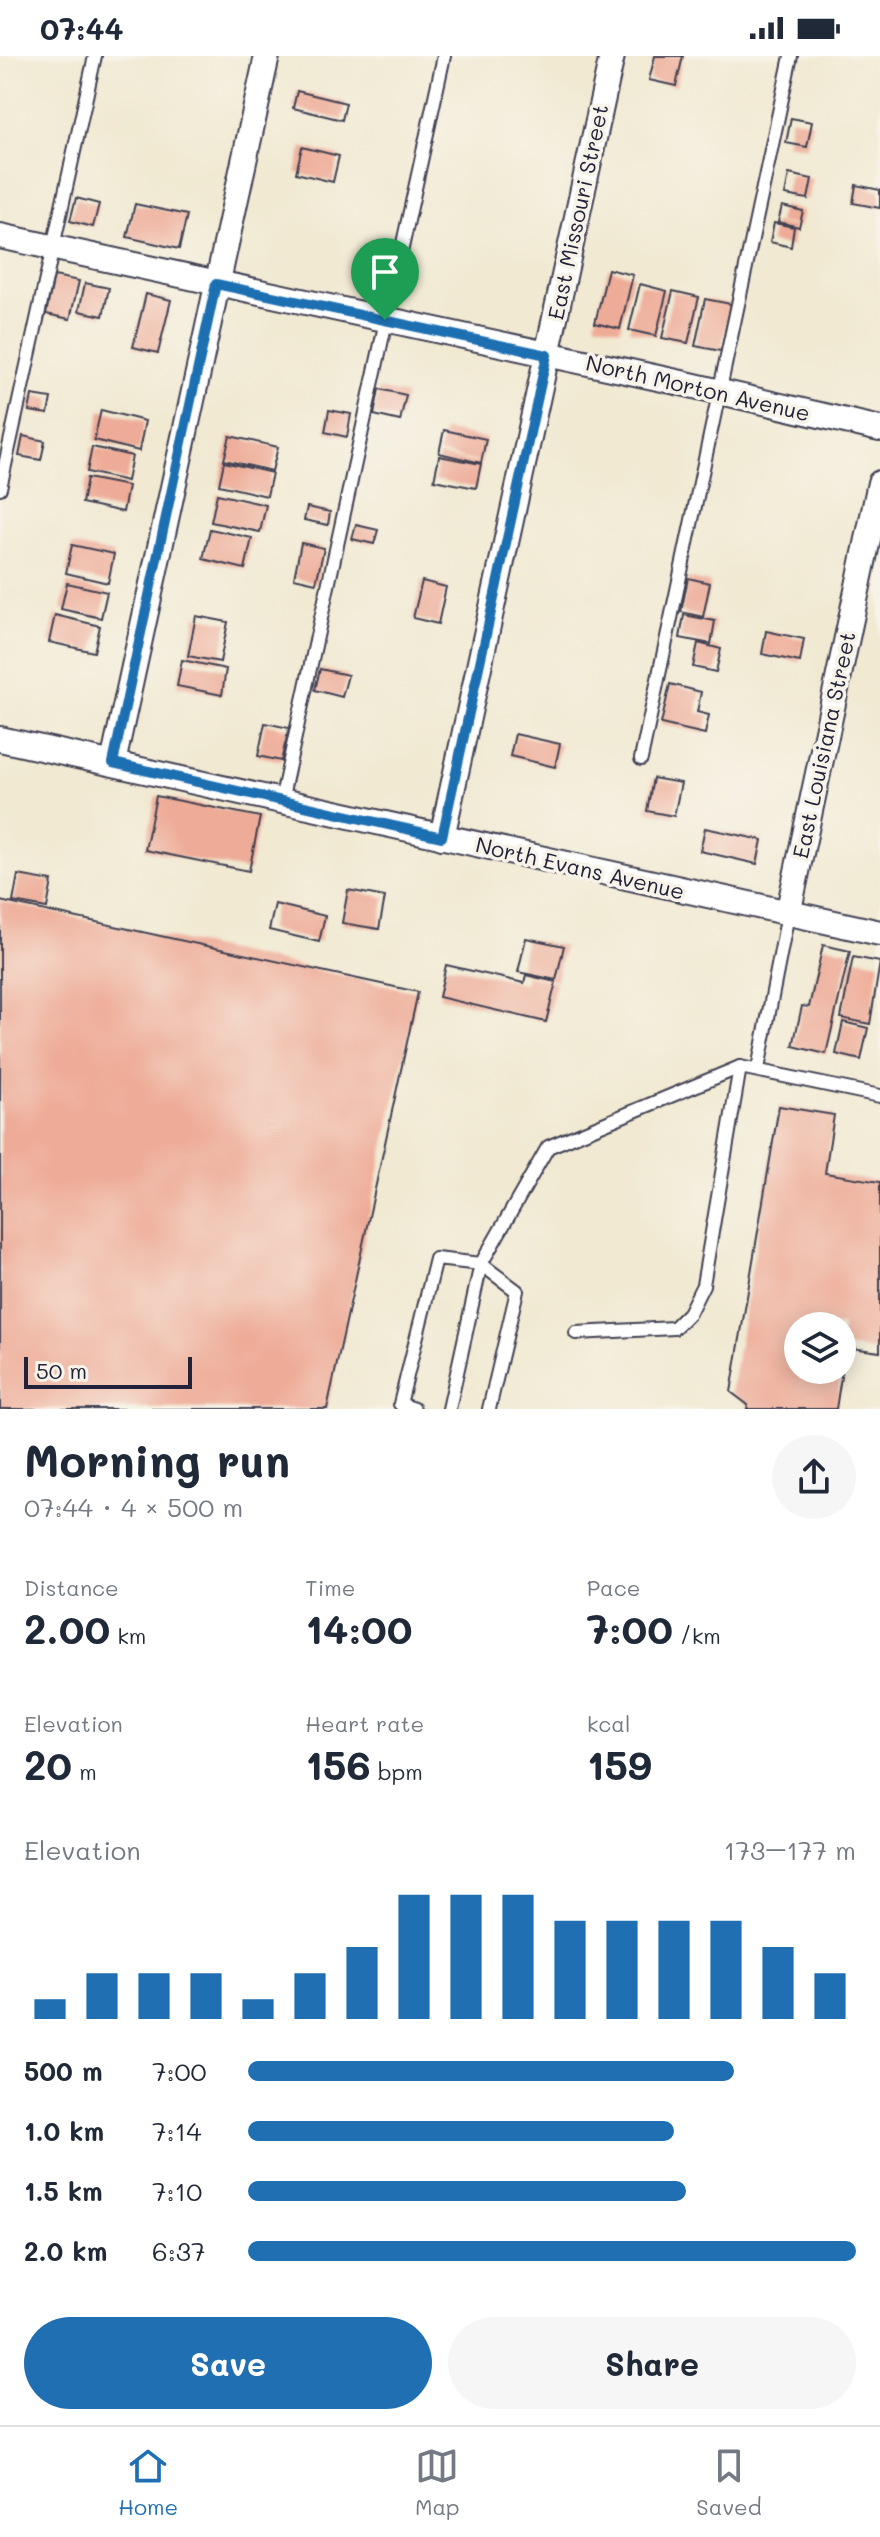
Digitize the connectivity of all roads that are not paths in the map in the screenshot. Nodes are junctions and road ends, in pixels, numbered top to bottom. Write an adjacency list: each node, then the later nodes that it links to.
1 (95, 56): 7 (lane)
2 (267, 56): 8 (street)
3 (444, 56): 9 (lane)
4 (612, 56): 10 (street, East Missouri Street)
5 (791, 56): 11 (lane)
6 (0, 236): 7 (street, North Morton Avenue)
7 (54, 247): 8 (street, North Morton Avenue); 14 (lane)
8 (216, 284): 9 (street, North Morton Avenue); 17 (street)
9 (385, 320): 10 (street, North Morton Avenue); 18 (lane)
10 (547, 355): 11 (street, North Morton Avenue); 19 (street, East Missouri Street)
11 (718, 392): 12 (street, North Morton Avenue); 16 (lane)
12 (880, 429)
13 (880, 483): 20 (street, East Louisiana Street)
14 (0, 488)
15 (0, 739): 17 (street, North Evans Avenue)
16 (641, 759)
17 (113, 763): 18 (street, North Evans Avenue)
18 (281, 801): 19 (street, North Evans Avenue)
19 (442, 837): 20 (street, North Evans Avenue)
20 (788, 914): 21 (street, North Evans Avenue); 23 (lane)
21 (880, 933)
22 (740, 1067): 23 (lane); 25 (lane); 26 (lane)
23 (758, 1069): 24 (lane)
24 (880, 1096)
25 (481, 1264): 27 (lane); 28 (lane); 29 (lane)
26 (576, 1333)
27 (414, 1409)
28 (449, 1409)
29 (489, 1409)

